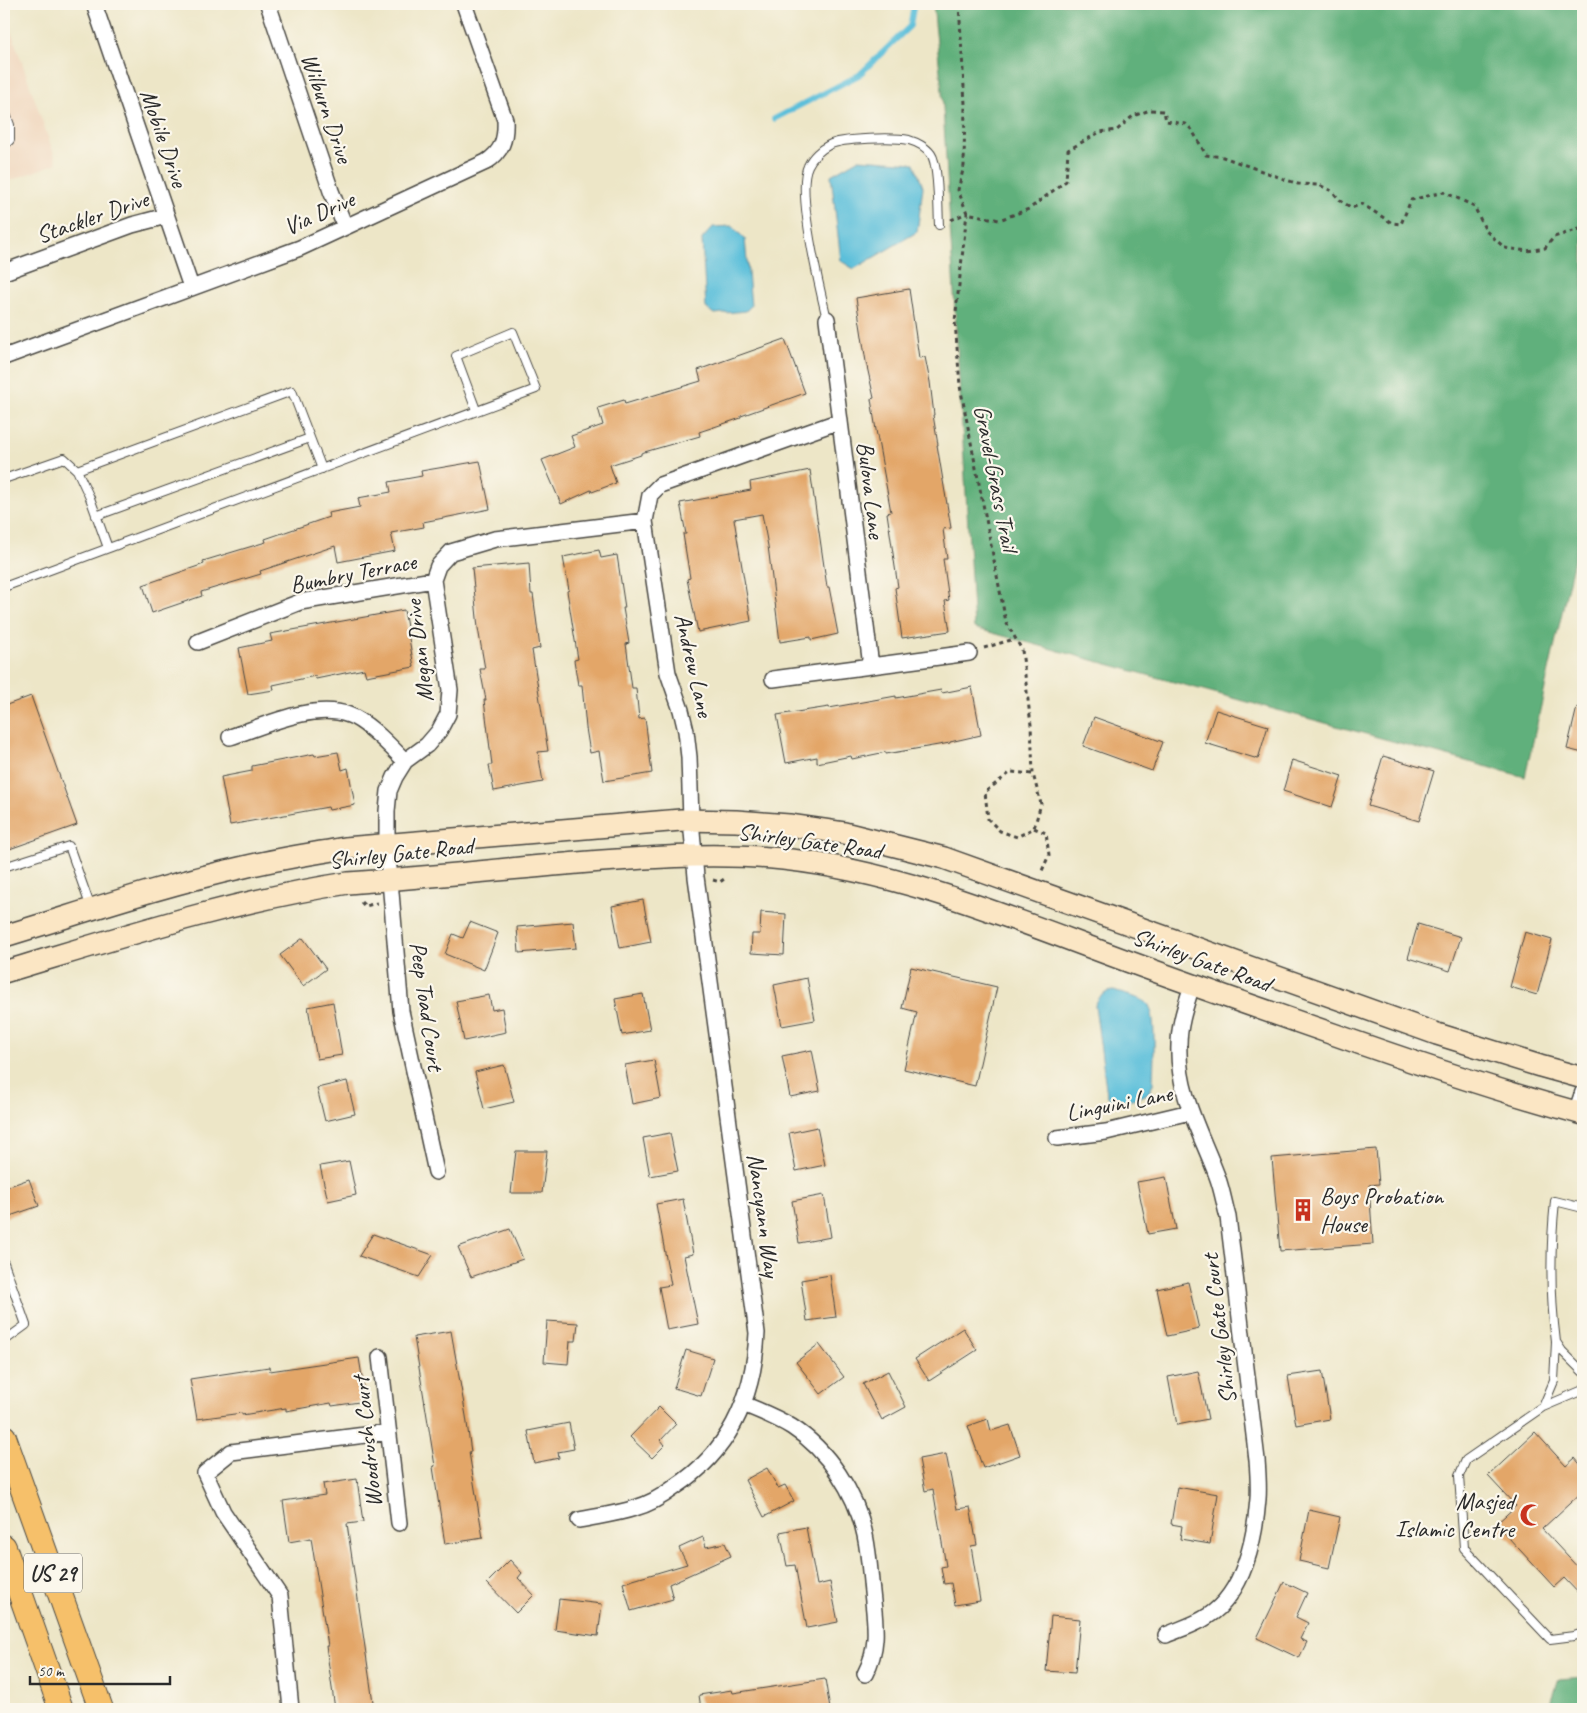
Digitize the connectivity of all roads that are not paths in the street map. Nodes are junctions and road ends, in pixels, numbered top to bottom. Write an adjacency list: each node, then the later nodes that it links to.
1 (94, 4): 6 (street, Mobile Drive)
2 (268, 4): 8 (street, Wilburn Drive)
3 (464, 4): 8 (street, Via Drive)
4 (4, 109): 5 (lane)
5 (4, 146)
6 (166, 216): 9 (street, Stackler Drive); 10 (street, Mobile Drive)
7 (939, 225): 11 (lane)
8 (345, 227): 10 (street, Via Drive)
9 (4, 272)
10 (191, 287): 12 (street, Via Drive)
11 (827, 319): 14 (street, Bulova Lane)
12 (4, 356)
13 (476, 410): 13 (lane); 16 (lane)
14 (840, 421): 20 (street, Andrew Lane); 26 (street, Bulova Lane)
15 (310, 438): 16 (lane); 17 (lane); 19 (lane)
16 (322, 469): 21 (lane)
17 (77, 470): 18 (lane); 19 (lane)
18 (4, 480)
19 (96, 516): 21 (lane)
20 (645, 521): 22 (street); 30 (street, Andrew Lane)
21 (108, 548): 23 (lane)
22 (433, 580): 24 (street, Bumbry Terrace); 29 (street, Megan Drive)
23 (4, 587)
24 (198, 642)
25 (969, 653): 26 (street)
26 (871, 666): 27 (street)
27 (773, 678)
28 (230, 737): 29 (street)
29 (406, 761): 31 (street, Megan Drive)
30 (691, 820): 31 (main road, Shirley Gate Road); 32 (street, Nancyann Way); 39 (main road, Shirley Gate Road)
31 (387, 844): 34 (street, Peep Toad Court); 35 (main road, Shirley Gate Road)
32 (694, 855): 34 (main road, Shirley Gate Road); 38 (main road, Shirley Gate Road); 51 (street, Nancyann Way)
33 (4, 867): 35 (lane)
34 (390, 890): 37 (main road, Shirley Gate Road); 43 (street, Peep Toad Court)
35 (92, 910): 36 (main road, Shirley Gate Road)
36 (4, 936)
37 (4, 972)
38 (1192, 985): 40 (main road, Shirley Gate Road); 41 (street, Shirley Gate Court)
39 (1583, 1078)
40 (1581, 1106)
41 (1190, 1112): 42 (street, Linguini Lane); 59 (street, Shirley Gate Court)
42 (1057, 1138)
43 (436, 1172)
44 (1583, 1208): 47 (lane)
45 (4, 1263): 46 (lane)
46 (4, 1341)
47 (1556, 1342): 49 (lane); 52 (lane)
48 (380, 1357): 53 (street, Woodrush Court)
49 (1583, 1372)
50 (1583, 1390): 52 (lane)
51 (743, 1404): 55 (street, Nancyann Way); 60 (street)
52 (1543, 1407): 58 (lane)
53 (389, 1432): 56 (street, Woodrush Court); 63 (street)
54 (4, 1437): 62 (main road, US 29)
55 (579, 1520)
56 (399, 1523)
57 (4, 1547): 61 (main road, US 29)
58 (1583, 1633)
59 (1166, 1635)
60 (865, 1674)
61 (61, 1709)
62 (102, 1709)
63 (291, 1709)

